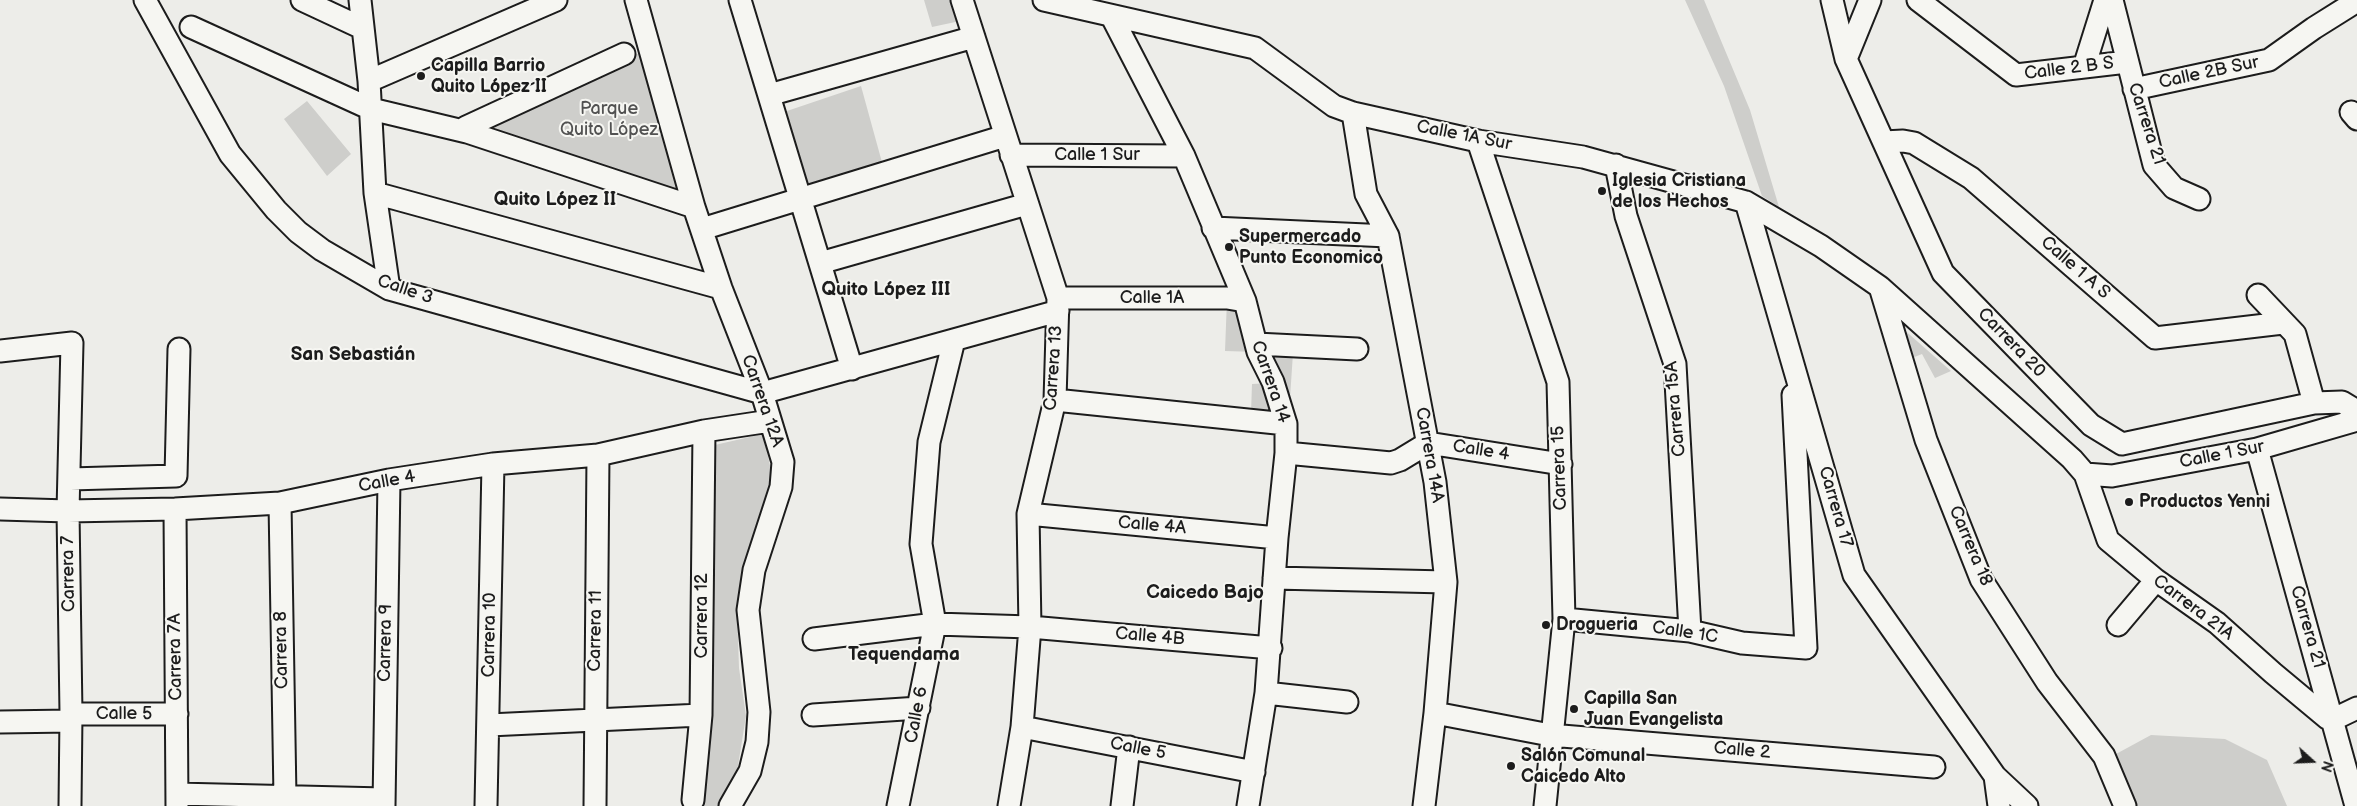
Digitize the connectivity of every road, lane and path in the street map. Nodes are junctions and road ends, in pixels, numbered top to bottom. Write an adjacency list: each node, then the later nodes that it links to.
1 (145, 0): 46 (street, Calle 3)
2 (302, 0): 17 (street)
3 (360, 0): 17 (street)
4 (556, 0): 23 (street)
5 (636, 0): 39 (street, Carrera 12A)
6 (740, 0): 25 (street)
7 (962, 0): 18 (street, Carrera 13)
8 (1044, 0): 15 (street, Calle 1A Sur)
9 (1832, 0): 20 (street, Carrera 20)
10 (1870, 0): 20 (street)
11 (1918, 0): 22 (street, Calle 2 B S)
12 (2105, 0): 22 (street)
13 (2112, 0): 21 (street, Carrera 21)
14 (2357, 1): 24 (street, Calle 2B Sur)
15 (1112, 17): 27 (street, Calle 1A Sur); 32 (street, Carrera 14)
16 (191, 27): 26 (street)
17 (362, 28): 23 (street)
18 (974, 37): 25 (street); 31 (street, Carrera 13)
19 (624, 54): 28 (street)
20 (1846, 60): 30 (street, Carrera 20)
21 (2127, 62): 22 (street, Calle 2 B S); 24 (street, Carrera 21)
22 (2084, 67)
23 (369, 82): 26 (street)
24 (2134, 89): 35 (street, Carrera 21)
25 (769, 95): 36 (street)
26 (371, 109): 28 (street); 34 (street)
27 (1353, 113): 29 (street, Calle 1A Sur); 42 (street, Carrera 14A)
28 (463, 131): 39 (street)
29 (1478, 141): 33 (street, Calle 1A Sur); 71 (street, Carrera 15)
30 (1884, 142): 50 (street, Calle 1 A S); 60 (street, Carrera 20)
31 (1008, 146): 32 (street, Calle 1 Sur); 36 (street, Calle 1 Sur); 38 (street, Carrera 13)
32 (1184, 156): 40 (street, Carrera 14)
33 (1616, 165): 37 (street, Calle 1A Sur); 88 (street, Carrera 15A)
34 (375, 193): 45 (street); 46 (street)
35 (2199, 199)
36 (801, 200): 41 (street, Calle 1 Sur); 43 (street)
37 (1746, 202): 44 (street, Calle 1A Sur); 56 (street, Carrera 17)
38 (1027, 204): 43 (street); 49 (street, Carrera 13)
39 (694, 207): 41 (street, Carrera 12A)
40 (1213, 228): 42 (street); 48 (street, Carrera 14)
41 (702, 230): 45 (street, Carrera 12A)
42 (1388, 236): 66 (street, Carrera 14A)
43 (820, 263): 57 (street)
44 (1880, 287): 72 (street); 126 (street, Carrera 18)
45 (721, 288): 58 (street, Carrera 12A)
46 (389, 289): 58 (street, Calle 3)
47 (2258, 295): 50 (street)
48 (1245, 301): 49 (street, Calle 1A); 52 (street, Carrera 14)
49 (1058, 304): 51 (street, Calle 1A); 59 (street, Carrera 13)
50 (2283, 323): 60 (street)
51 (954, 340): 57 (street, Calle 1A); 85 (street)
52 (1256, 344): 54 (street); 64 (street, Carrera 14)
53 (179, 349): 73 (street)
54 (1356, 349)
55 (0, 351): 73 (street, Carrera 7)
56 (1792, 360): 88 (street, Calle 1C); 109 (street, Carrera 17)
57 (852, 369): 58 (street, Calle 1A)
58 (762, 393): 63 (street, Carrera 12A)
59 (1055, 400): 64 (street); 79 (street, Carrera 13)
60 (2314, 403): 61 (street, Carrera 20)
61 (2357, 411)
62 (2357, 420): 67 (street, Calle 1 Sur)
63 (770, 421): 65 (street, Calle 4); 117 (street, Carrera 12A)
64 (1286, 424): 68 (street, Carrera 14)
65 (704, 431): 69 (street, Calle 4); 97 (street, Carrera 12)
66 (1428, 443): 68 (street, Calle 4); 71 (street, Calle 4); 83 (street, Carrera 14A)
67 (2257, 449): 72 (street, Calle 1 Sur); 101 (street, Carrera 21)
68 (1286, 453): 80 (street, Carrera 14)
69 (598, 455): 70 (street, Calle 4); 100 (street, Carrera 11)
70 (493, 464): 74 (street, Calle 4); 103 (street, Carrera 10)
71 (1560, 464): 84 (street, Carrera 15)
72 (2085, 474): 82 (street, Carrera 21A)
73 (70, 479): 78 (street, Carrera 7)
74 (389, 480): 75 (street, Calle 4); 113 (street, Carrera 9)
75 (280, 503): 77 (street, Calle 4); 110 (street, Carrera 8)
76 (0, 509): 78 (street, Calle 4)
77 (175, 509): 78 (street, Calle 4); 96 (street, Carrera 7A)
78 (68, 511): 99 (street, Carrera 7)
79 (1028, 514): 80 (street, Calle 4A); 87 (street, Carrera 13)
80 (1277, 538): 81 (street, Carrera 14)
81 (1274, 578): 83 (street); 90 (street, Carrera 14)
82 (2156, 580): 86 (street); 101 (street, Carrera 21A)
83 (1446, 582): 95 (street, Carrera 14A)
84 (1564, 620): 88 (street, Calle 1C); 105 (street, Carrera 15)
85 (935, 624): 87 (street, Calle 4B); 89 (street, Calle 4B); 93 (street, Calle 6)
86 (2118, 625)
87 (1030, 627): 90 (street, Calle 4B); 104 (street, Carrera 13)
88 (1690, 631)
89 (814, 639)
90 (1271, 648): 91 (street, Carrera 14)
91 (1266, 693): 92 (street); 108 (street, Carrera 14)
92 (1347, 702)
93 (919, 708): 98 (street); 118 (street, Calle 6)
94 (2357, 708): 101 (street)
95 (1435, 713): 105 (street); 122 (street, Carrera 14A)
96 (177, 714): 99 (street, Calle 5); 111 (street, Carrera 7A)
97 (701, 715): 100 (street); 112 (street, Carrera 12)
98 (813, 715)
99 (71, 718): 102 (street, Calle 5); 114 (street, Carrera 7)
100 (596, 719): 103 (street); 116 (street, Carrera 11)
101 (2332, 720): 127 (street, Carrera 21)
102 (0, 722)
103 (489, 725): 115 (street, Carrera 10)
104 (1022, 727): 106 (street, Calle 5); 119 (street, Carrera 13)
105 (1550, 735): 107 (street, Calle 2); 123 (street, Carrera 15)
106 (1129, 747): 108 (street, Calle 5); 120 (street)
107 (1934, 767)
108 (1254, 772): 121 (street, Carrera 14)
109 (1996, 776): 124 (street, Carrera 17); 125 (street, Carrera 17)
110 (285, 798): 111 (street); 113 (street)
111 (177, 800)
112 (694, 800)
113 (384, 802)
114 (70, 806)
115 (486, 806)
116 (595, 806)
117 (730, 806)
118 (898, 806)
119 (1009, 806)
120 (1122, 806)
121 (1248, 806)
122 (1424, 806)
123 (1545, 806)
124 (1999, 806)
125 (2027, 806)
126 (2125, 806)
127 (2356, 806)

